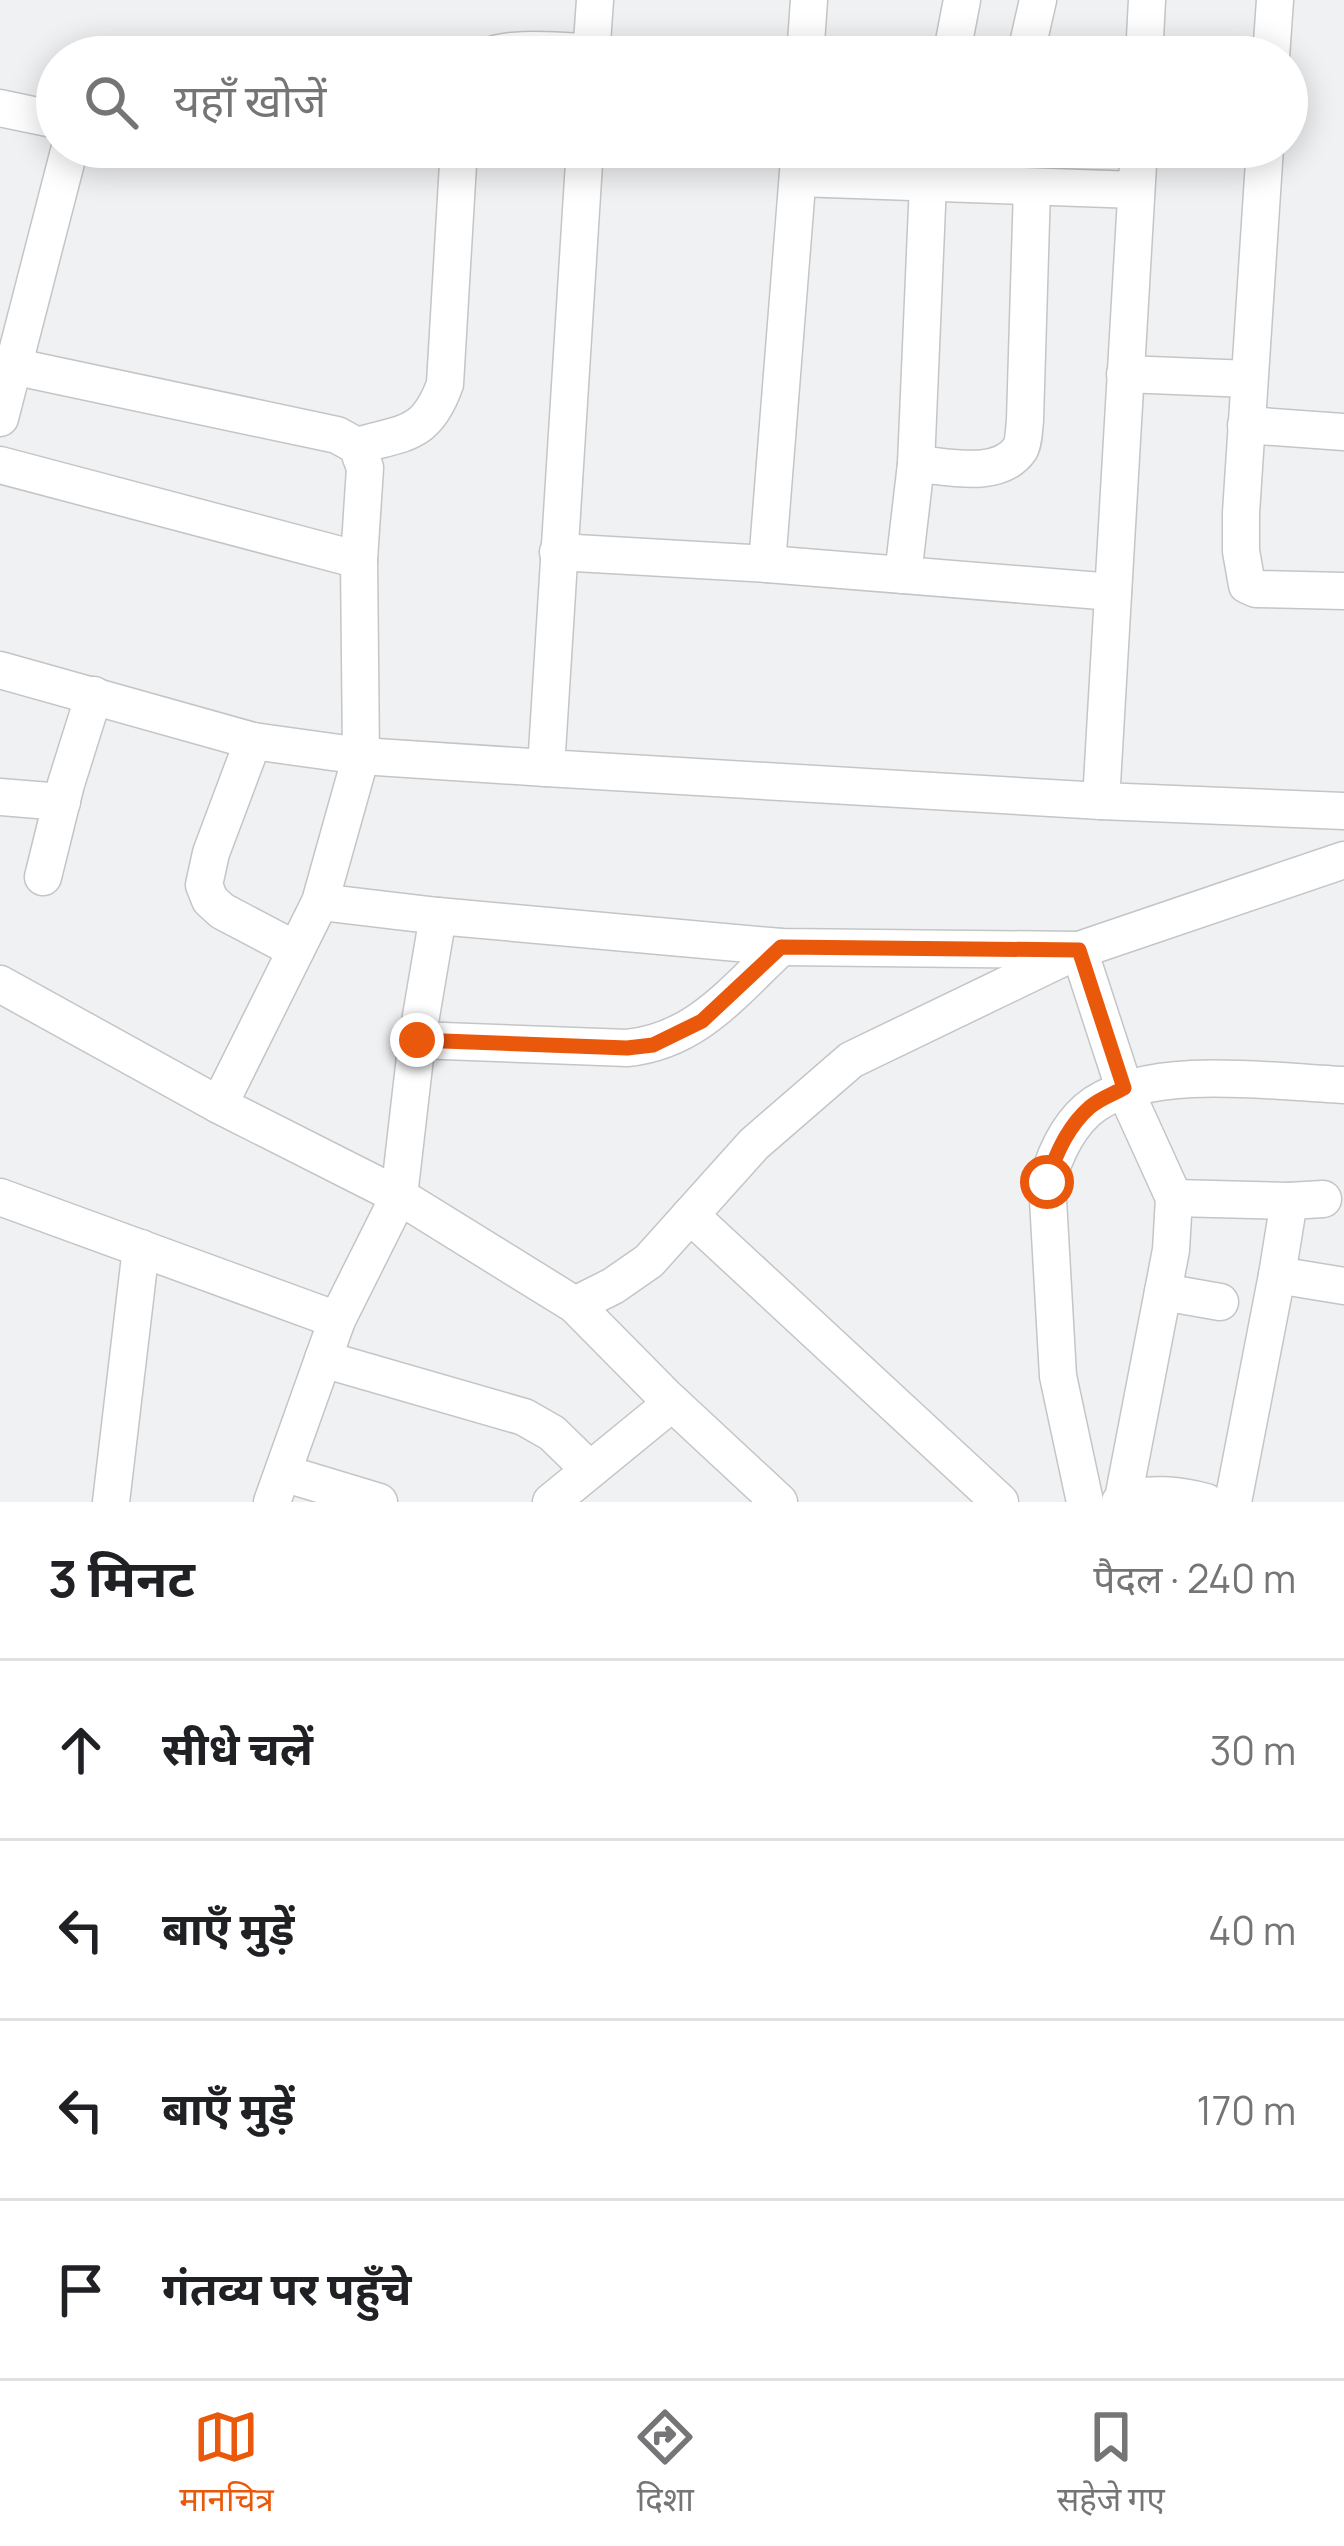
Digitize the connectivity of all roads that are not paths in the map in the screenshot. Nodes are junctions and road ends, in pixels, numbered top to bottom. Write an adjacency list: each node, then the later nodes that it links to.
1 (595, 0): 7 (street)
2 (809, 0): 8 (street)
3 (962, 0): 9 (street)
4 (1038, 0): 10 (street)
5 (1148, 0): 11 (street)
6 (1275, 0): 12 (street)
7 (592, 36)
8 (807, 36)
9 (955, 36)
10 (1029, 36)
11 (1145, 36)
12 (1272, 36)
13 (0, 108): 14 (street)
14 (36, 116)
15 (64, 168): 25 (street)
16 (458, 168): 31 (street)
17 (584, 168): 34 (street)
18 (799, 168): 36 (street)
19 (931, 168): 32 (street)
20 (944, 168): 23 (street)
21 (1138, 168): 24 (street)
22 (1264, 168): 27 (street)
23 (1031, 188): 24 (street); 32 (street)
24 (1136, 190): 26 (street)
25 (12, 366): 28 (street); 31 (street)
26 (1125, 374): 27 (street); 39 (street)
27 (1249, 379): 29 (street)
28 (0, 418)
29 (1246, 425): 30 (street); 38 (street)
30 (1344, 432)
31 (357, 446): 35 (street)
32 (916, 464): 37 (street)
33 (0, 465): 35 (street)
34 (558, 552): 36 (street); 44 (street)
35 (359, 560): 43 (street)
36 (767, 565): 37 (street)
37 (903, 575): 39 (street)
38 (1344, 591)
39 (1112, 592): 46 (street)
40 (0, 670): 41 (street)
41 (94, 695): 42 (street); 47 (street)
42 (253, 741): 43 (street); 54 (street)
43 (361, 756): 44 (street); 51 (street)
44 (546, 768): 46 (street)
45 (0, 797): 47 (street)
46 (1101, 801): 48 (street)
47 (62, 802): 50 (street)
48 (1344, 811)
49 (1344, 860): 55 (street)
50 (43, 877)
51 (320, 902): 52 (street); 54 (street)
52 (438, 916): 53 (street); 57 (street)
53 (781, 947): 55 (street); 57 (street)
54 (296, 950): 60 (street)
55 (1079, 950): 59 (street); 64 (street)
56 (0, 984): 60 (street)
57 (417, 1040): 61 (street)
58 (1344, 1085): 59 (street)
59 (1124, 1088): 63 (street); 82 (street)
60 (219, 1105): 61 (street)
61 (399, 1196): 70 (street); 71 (street)
62 (0, 1197): 65 (street)
63 (1174, 1198): 66 (street); 68 (street)
64 (690, 1215): 70 (street); 81 (street)
65 (141, 1248): 71 (street); 77 (street)
66 (1277, 1275): 67 (street); 84 (street)
67 (1344, 1286)
68 (1163, 1292): 69 (street); 76 (street)
69 (1220, 1302)
70 (575, 1305): 73 (street)
71 (337, 1320): 72 (street)
72 (323, 1359): 74 (street); 75 (street)
73 (672, 1403): 74 (street); 80 (street)
74 (589, 1468): 79 (street)
75 (278, 1487): 78 (street)
76 (1122, 1501): 83 (street)
77 (111, 1502)
78 (379, 1502)
79 (550, 1502)
80 (779, 1502)
81 (1000, 1502)
82 (1085, 1502)
83 (1206, 1502)
84 (1233, 1502)

